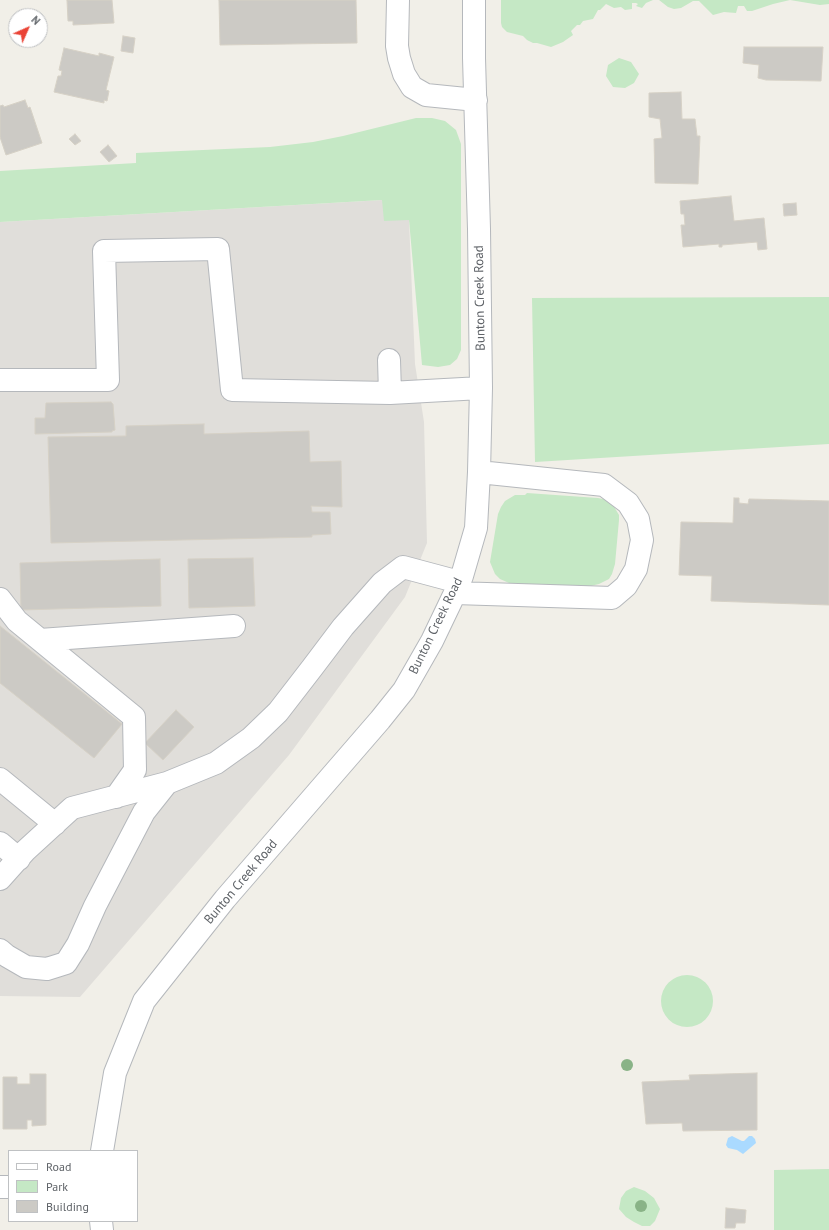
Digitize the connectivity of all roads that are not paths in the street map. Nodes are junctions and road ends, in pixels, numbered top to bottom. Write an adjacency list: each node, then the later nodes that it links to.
1 (398, 0): 3 (street)
2 (474, 0): 3 (street, Bunton Creek Road)
3 (476, 100): 6 (street, Bunton Creek Road)
4 (389, 360): 7 (street)
5 (0, 380): 7 (street)
6 (481, 388): 7 (street); 8 (street, Bunton Creek Road)
7 (390, 393)
8 (479, 472): 9 (street, Bunton Creek Road); 9 (street)
9 (457, 587): 14 (street); 21 (street, Bunton Creek Road)
10 (0, 599): 12 (street)
11 (234, 626): 12 (street)
12 (40, 640): 15 (street)
13 (0, 779): 16 (street)
14 (167, 784): 15 (street); 20 (street)
15 (116, 798): 16 (street)
16 (55, 824): 18 (street)
17 (0, 843): 18 (street)
18 (19, 858): 19 (street)
19 (0, 879)
20 (0, 950)
21 (102, 1150)

